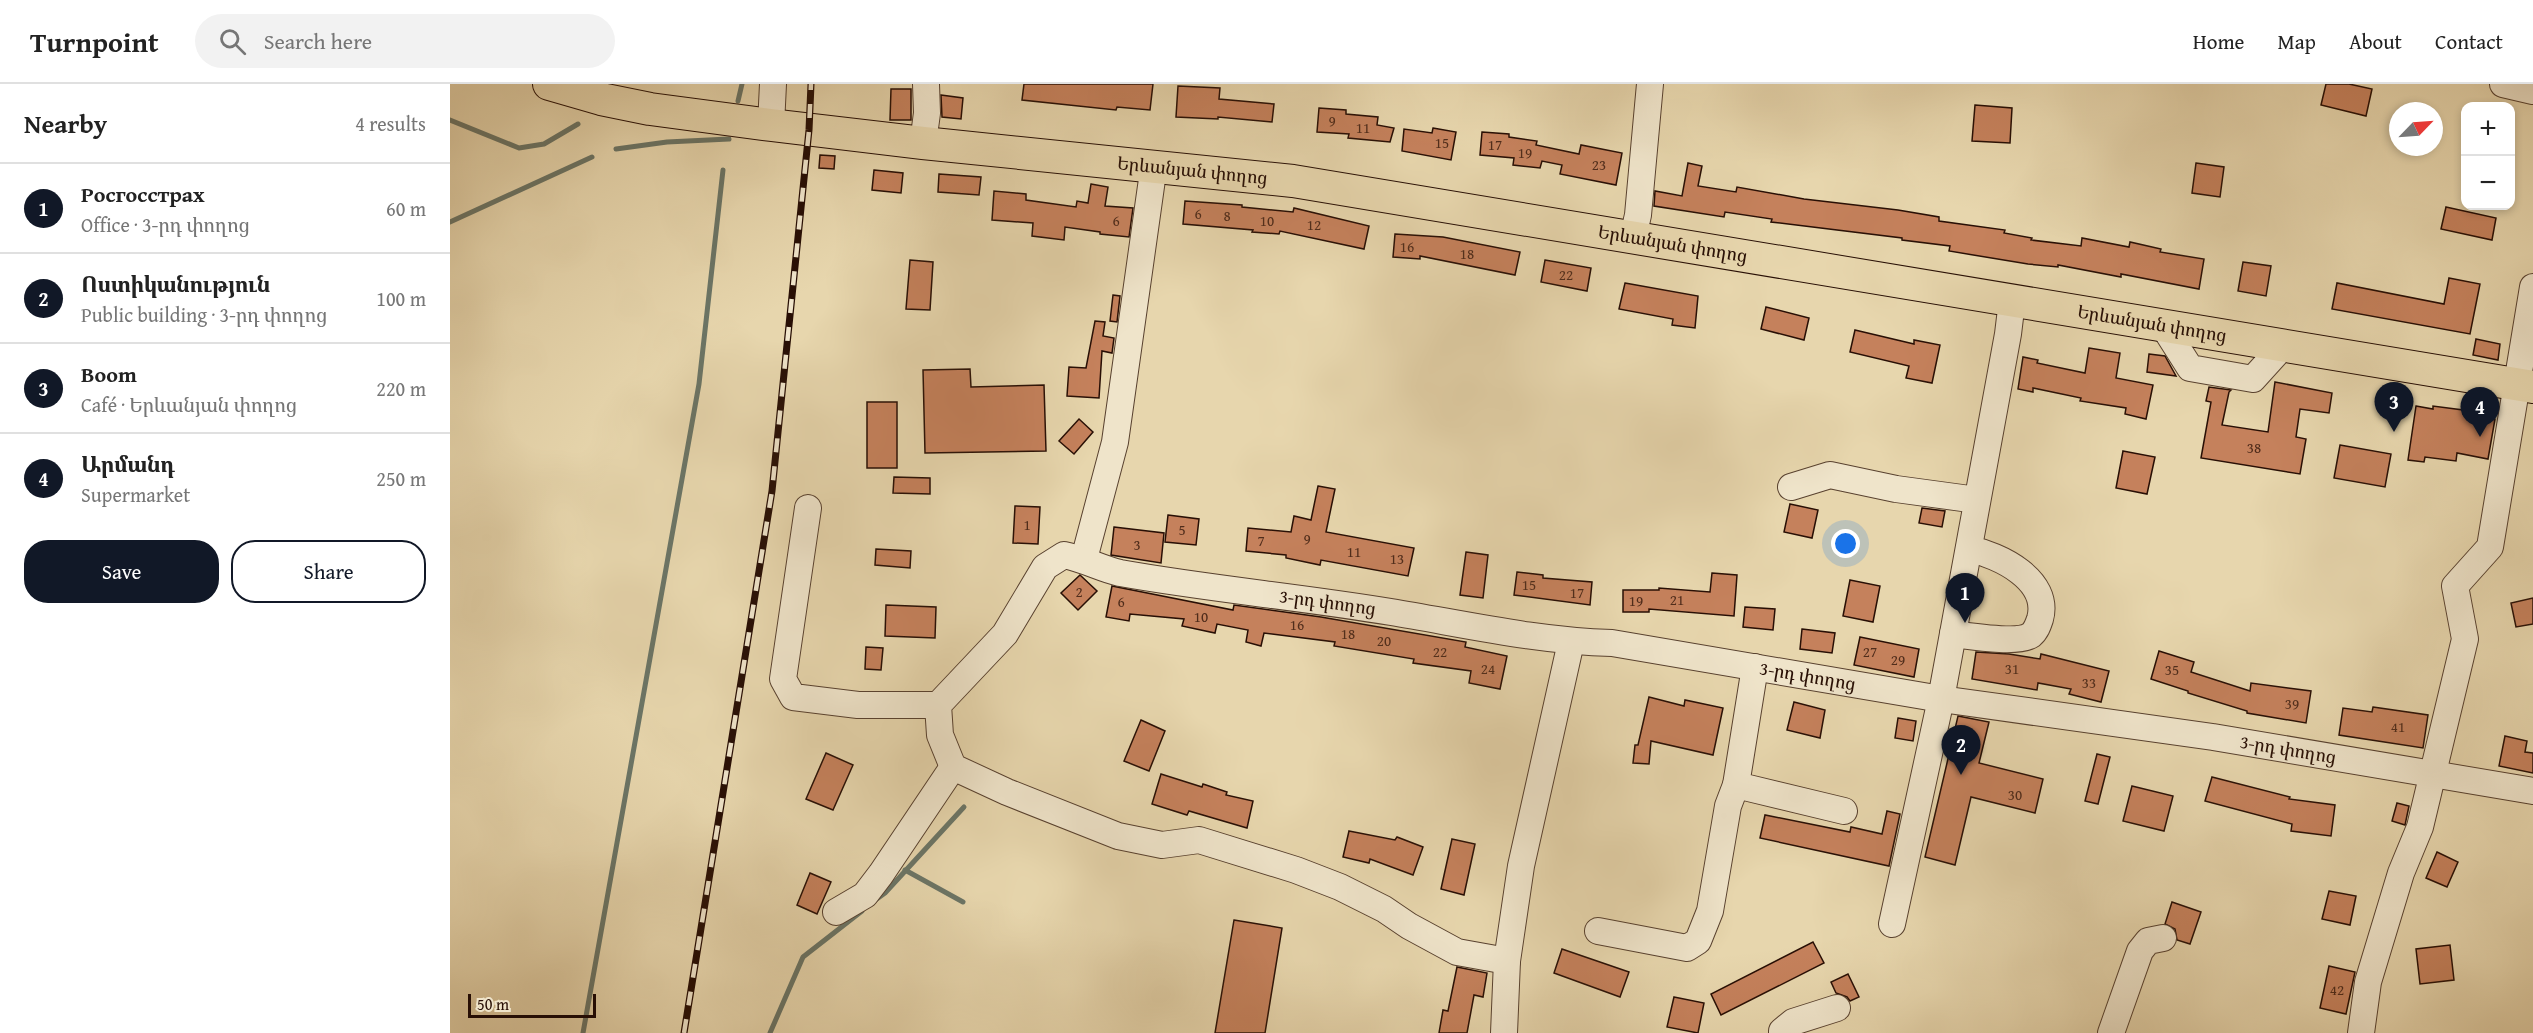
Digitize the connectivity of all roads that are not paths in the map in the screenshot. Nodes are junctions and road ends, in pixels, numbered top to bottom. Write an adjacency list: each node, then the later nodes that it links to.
1 (549, 84): 7 (main road, Երևանյան փողոց)
2 (773, 84): 7 (street)
3 (926, 84): 8 (street)
4 (1650, 84): 10 (street)
5 (2503, 84): 6 (street)
6 (2533, 91)
7 (771, 125): 8 (main road, Երևանյան փողոց)
8 (923, 143): 9 (main road, Երևանյան փողոց)
9 (1154, 165): 10 (main road, Երևանյան փողոց); 18 (street)
10 (1633, 237): 12 (main road, Երևանյան փողոց)
11 (2533, 287): 13 (street)
12 (2012, 301): 13 (main road, Երևանյան փողոց); 15 (street)
13 (2525, 386): 25 (street)
14 (1791, 487): 15 (street)
15 (1977, 500): 17 (street)
16 (808, 508): 23 (street)
17 (1969, 549): 19 (street); 19 (street)
18 (1084, 559): 20 (street, 3-րդ փողոց); 23 (street)
19 (1953, 634): 22 (street)
20 (1571, 642): 21 (street, 3-րդ փողոց); 33 (street)
21 (1755, 667): 22 (street, 3-րդ փողոց); 26 (street)
22 (1941, 699): 25 (street, 3-րդ փողոց); 30 (street)
23 (938, 705): 24 (street)
24 (952, 767): 29 (street); 33 (street)
25 (2435, 775): 27 (street, 3-րդ փողոց); 38 (street)
26 (1736, 785): 28 (street); 31 (street)
27 (2533, 792)
28 (1844, 811)
29 (836, 912)
30 (1892, 924)
31 (1598, 931)
32 (2163, 938): 37 (street)
33 (1507, 962): 35 (street)
34 (1837, 1008): 36 (street)
35 (1504, 1033)
36 (1782, 1033)
37 (2111, 1033)
38 (2361, 1033)

